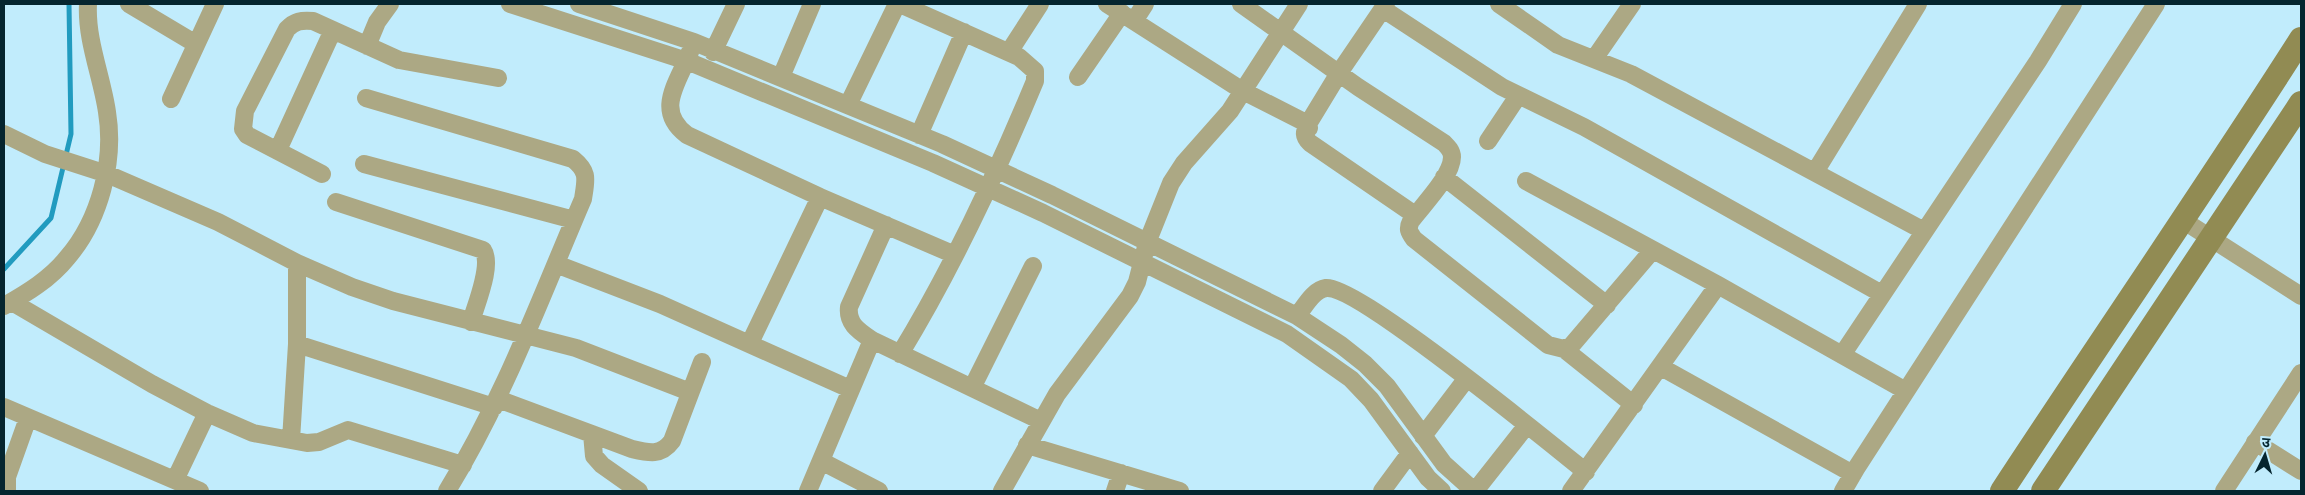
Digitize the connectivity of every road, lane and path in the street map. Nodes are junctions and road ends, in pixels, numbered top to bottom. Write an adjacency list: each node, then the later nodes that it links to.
1 (88, 4): 50 (street)
2 (129, 4): 27 (street)
3 (215, 4): 27 (street)
4 (390, 4): 28 (street)
5 (510, 4): 32 (street)
6 (579, 4): 26 (street)
7 (736, 4): 29 (street)
8 (812, 4): 34 (street)
9 (898, 4): 24 (street); 42 (street)
10 (1040, 4): 30 (street)
11 (1106, 4): 21 (street)
12 (1145, 4): 21 (street)
13 (1241, 4): 23 (street)
14 (1299, 4): 23 (street)
15 (1499, 4): 31 (street)
16 (1632, 4): 31 (street)
17 (1918, 4): 51 (street)
18 (2073, 4): 62 (street)
19 (2156, 4): 91 (street)
20 (1384, 6): 33 (street); 38 (street)
21 (1128, 17): 35 (street); 37 (street)
22 (333, 30): 28 (street); 47 (street); 47 (street)
23 (1281, 30): 33 (street); 37 (street)
24 (964, 32): 30 (street); 45 (street)
25 (2301, 39): 59 (main road)
26 (694, 42): 29 (street); 32 (street)
27 (196, 44): 40 (street)
28 (366, 46): 36 (street)
29 (714, 52): 34 (street)
30 (1009, 52): 49 (street)
31 (1594, 59): 51 (street)
32 (686, 61): 55 (street); 56 (street)
33 (1339, 73): 43 (street); 53 (street)
34 (781, 77): 42 (street)
35 (1078, 77)
36 (498, 78)
37 (1243, 90): 43 (street); 64 (street)
38 (1518, 96): 46 (street); 72 (street)
39 (366, 98): 60 (street)
40 (171, 100)
41 (2301, 103): 63 (main road)
42 (848, 105): 45 (street)
43 (1309, 126): 58 (street)
44 (4, 134): 50 (street)
45 (919, 135): 49 (street)
46 (1488, 141)
47 (278, 150): 52 (street)
48 (364, 164): 60 (street)
49 (998, 169): 55 (street); 64 (street)
50 (101, 172): 67 (street); 74 (street)
51 (1815, 172): 62 (street)
52 (322, 174)
53 (1444, 177): 58 (street); 75 (street)
54 (1526, 182): 65 (street)
55 (989, 188): 66 (street); 68 (street)
56 (820, 197): 61 (street); 80 (street)
57 (336, 202): 77 (street)
58 (1415, 215): 82 (street)
59 (2181, 219): 63 (street); 127 (main road)
60 (574, 220): 69 (street)
61 (886, 225): 66 (street); 79 (street)
62 (1924, 231): 72 (street)
63 (2210, 238): 73 (street); 128 (main road)
64 (1147, 243): 68 (street); 76 (street)
65 (1652, 251): 71 (street); 75 (street)
66 (955, 255): 83 (street)
67 (297, 263): 77 (street); 81 (street)
68 (1143, 263): 98 (street); 105 (street)
69 (556, 264): 78 (street); 80 (street)
70 (1033, 266): 89 (street)
71 (1718, 285): 84 (street); 86 (street)
72 (1882, 294): 84 (street)
73 (2301, 296)
74 (8, 304): 96 (street)
75 (1607, 305): 82 (street)
76 (1298, 316): 88 (street); 101 (street)
77 (471, 322): 78 (street)
78 (526, 336): 92 (street); 93 (street)
79 (872, 340): 83 (street); 90 (street)
80 (750, 343): 90 (street)
81 (297, 344): 93 (street); 102 (street)
82 (1564, 349): 94 (street)
83 (900, 354): 89 (street)
84 (1842, 355): 91 (street)
85 (702, 362): 92 (street)
86 (1661, 367): 94 (street); 111 (street)
87 (2301, 374): 103 (street)
88 (1467, 378): 99 (street); 101 (street)
89 (972, 388): 98 (street)
90 (850, 389): 106 (street)
91 (1906, 391): 111 (street)
92 (690, 392): 100 (street)
93 (496, 403): 100 (street); 107 (street)
94 (1634, 405): 109 (street)
95 (4, 407): 97 (street)
96 (207, 413): 102 (street); 112 (street)
97 (28, 418): 112 (street); 113 (street)
98 (1041, 421): 104 (street)
99 (1527, 425): 109 (street); 124 (street)
100 (592, 434): 116 (street)
101 (1423, 436): 124 (street)
102 (291, 440): 107 (street)
103 (2255, 442): 108 (street); 129 (street)
104 (1027, 445): 110 (street); 119 (street)
105 (1410, 453): 122 (street); 123 (street)
106 (820, 461): 117 (street); 118 (street)
107 (463, 465): 115 (street)
108 (2301, 471)
109 (1586, 472): 125 (street)
110 (1121, 474): 120 (street); 121 (street)
111 (1853, 474): 126 (street)
112 (175, 480): 114 (street)
113 (7, 491)
114 (200, 491)
115 (447, 491)
116 (639, 491)
117 (808, 491)
118 (879, 491)
119 (1002, 491)
120 (1115, 491)
121 (1180, 491)
122 (1382, 491)
123 (1442, 491)
124 (1474, 491)
125 (1571, 491)
126 (1843, 491)
127 (2002, 491)
128 (2043, 491)
129 (2224, 491)

